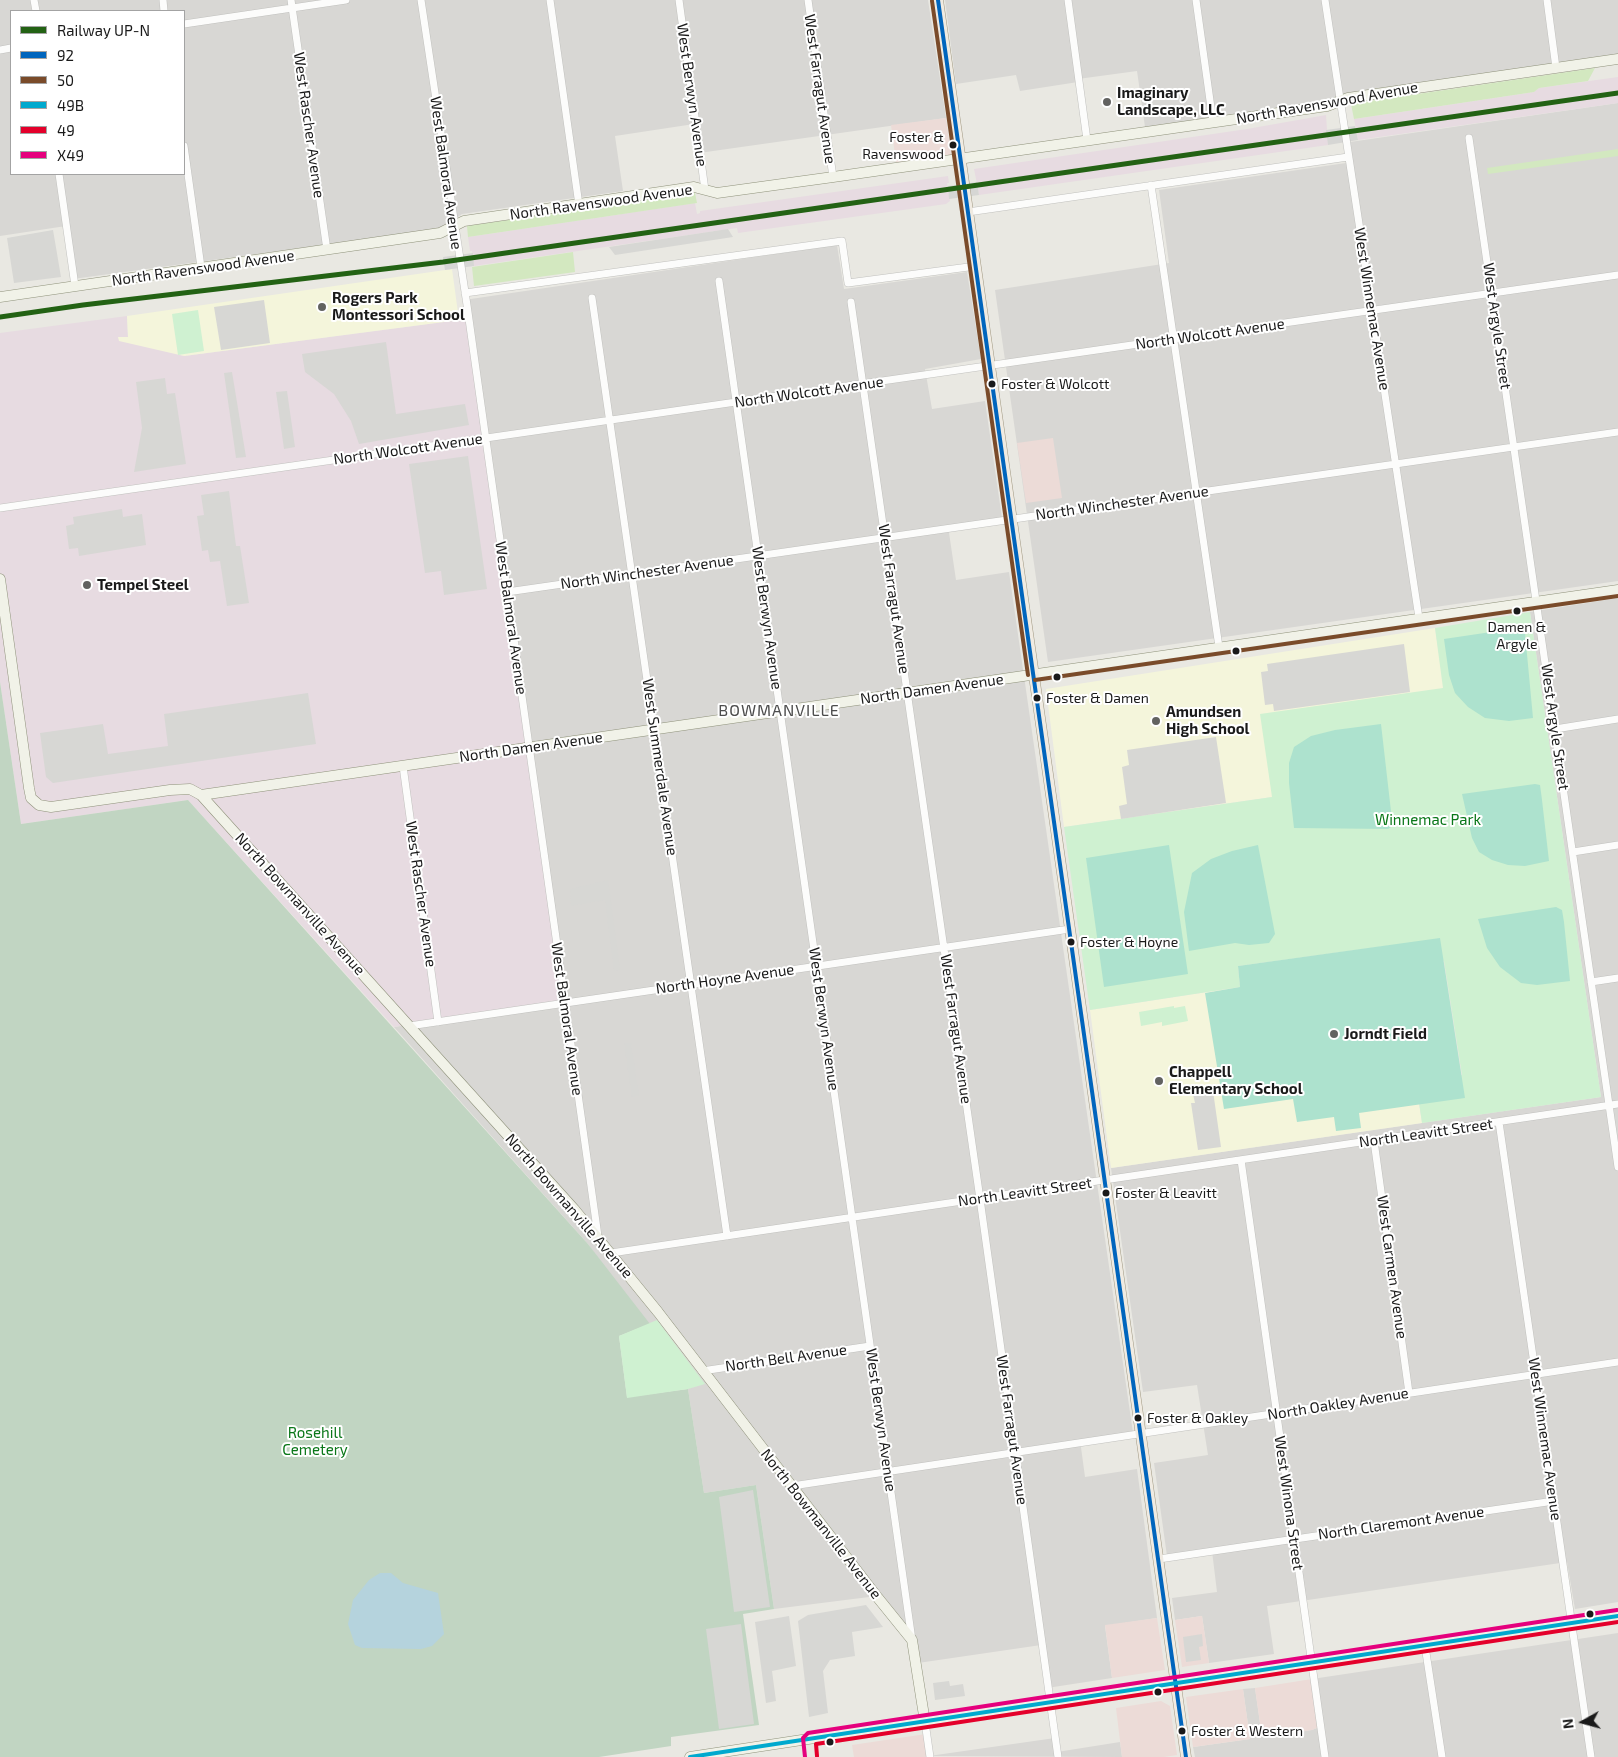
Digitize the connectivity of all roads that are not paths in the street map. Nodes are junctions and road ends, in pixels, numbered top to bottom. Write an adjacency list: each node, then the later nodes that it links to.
1 (346, 0): 11 (street)
2 (421, 0): 28 (street, West Balmoral Avenue)
3 (550, 0): 26 (street)
4 (679, 0): 25 (street, West Berwyn Avenue)
5 (808, 0): 23 (street, West Farragut Avenue)
6 (938, 0): 21 (main road)
7 (1068, 0): 18 (street)
8 (1196, 0): 16 (street)
9 (1325, 0): 15 (street, West Winnemac Avenue)
10 (1547, 0): 14 (street)
11 (292, 4): 12 (street); 29 (street, West Rascher Avenue)
12 (185, 24)
13 (1618, 59): 14 (street, North Ravenswood Avenue)
14 (1556, 68): 15 (street, North Ravenswood Avenue)
15 (1339, 102): 16 (street, North Ravenswood Avenue); 20 (street, West Winnemac Avenue)
16 (1213, 122): 18 (street, North Ravenswood Avenue)
17 (1470, 138): 36 (street, West Argyle Street)
18 (1087, 140): 21 (street, North Ravenswood Avenue)
19 (185, 153): 31 (street)
20 (1348, 157): 24 (street); 40 (street, West Winnemac Avenue)
21 (960, 159): 23 (street, North Ravenswood Avenue); 27 (main road)
22 (59, 175): 34 (street)
23 (833, 177): 25 (street, North Ravenswood Avenue)
24 (1151, 185): 27 (street); 41 (street)
25 (705, 190): 26 (street, North Ravenswood Avenue)
26 (579, 205): 28 (street, North Ravenswood Avenue)
27 (968, 212): 30 (main road)
28 (454, 226): 29 (street, North Ravenswood Avenue); 35 (street, West Balmoral Avenue)
29 (327, 250): 31 (street, North Ravenswood Avenue)
30 (976, 266): 35 (street); 42 (main road)
31 (201, 268): 34 (street, North Ravenswood Avenue)
32 (1618, 275): 36 (street, North Wolcott Avenue)
33 (719, 281): 44 (street, West Berwyn Avenue)
34 (75, 286): 37 (street, North Ravenswood Avenue)
35 (465, 293): 47 (street, West Balmoral Avenue)
36 (1492, 293): 40 (street, North Wolcott Avenue); 48 (street, West Argyle Street)
37 (0, 297)
38 (592, 298): 45 (street, West Summerdale Avenue)
39 (851, 302): 43 (street, West Farragut Avenue)
40 (1373, 310): 41 (street, North Wolcott Avenue); 49 (street, West Winnemac Avenue)
41 (1174, 339): 42 (street, North Wolcott Avenue); 50 (street)
42 (990, 366): 43 (street, North Wolcott Avenue); 52 (main road)
43 (862, 384): 44 (street, North Wolcott Avenue); 53 (street, West Farragut Avenue)
44 (736, 402): 45 (street, North Wolcott Avenue); 54 (street, West Berwyn Avenue)
45 (610, 421): 47 (street, North Wolcott Avenue); 55 (street, West Summerdale Avenue)
46 (1618, 432): 48 (street, North Winchester Avenue)
47 (485, 438): 51 (street, North Wolcott Avenue); 58 (street, West Balmoral Avenue)
48 (1514, 446): 49 (street, North Winchester Avenue); 59 (street, West Argyle Street)
49 (1396, 464): 50 (street, North Winchester Avenue); 60 (street, West Winnemac Avenue)
50 (1196, 492): 52 (street, North Winchester Avenue); 61 (street)
51 (0, 508)
52 (1012, 519): 53 (street, North Winchester Avenue); 62 (main road)
53 (885, 537): 54 (street, North Winchester Avenue); 63 (street, West Farragut Avenue)
54 (758, 556): 55 (street, North Winchester Avenue); 64 (street, West Berwyn Avenue)
55 (632, 574): 58 (street, North Winchester Avenue); 67 (street, West Summerdale Avenue)
56 (0, 579): 70 (street, North Damen Avenue)
57 (1618, 590): 59 (street, North Damen Avenue)
58 (507, 592): 68 (street, West Balmoral Avenue)
59 (1537, 601): 60 (street, North Damen Avenue); 66 (street, West Argyle Street)
60 (1419, 618): 61 (street, North Damen Avenue)
61 (1219, 648): 62 (street, North Damen Avenue)
62 (1034, 674): 63 (street, North Damen Avenue); 73 (main road)
63 (907, 693): 64 (street, North Damen Avenue); 74 (street, West Farragut Avenue)
64 (780, 712): 67 (street, North Damen Avenue); 75 (street, West Berwyn Avenue)
65 (1618, 720): 66 (street)
66 (1555, 729): 72 (street, West Argyle Street)
67 (655, 730): 68 (street, North Damen Avenue); 78 (street, West Summerdale Avenue)
68 (529, 748): 69 (street, North Damen Avenue); 79 (street, West Balmoral Avenue)
69 (403, 766): 70 (street, North Damen Avenue); 80 (street, West Rascher Avenue)
70 (201, 795): 81 (street, North Bowmanville Avenue)
71 (1618, 845): 72 (street)
72 (1573, 852): 77 (street, West Argyle Street)
73 (1070, 929): 74 (street, North Hoyne Avenue); 88 (main road)
74 (944, 947): 75 (street, North Hoyne Avenue); 89 (street, West Farragut Avenue)
75 (816, 966): 78 (street, North Hoyne Avenue); 90 (street, West Berwyn Avenue)
76 (1618, 978): 77 (street)
77 (1591, 982): 83 (street, West Argyle Street)
78 (691, 984): 79 (street, North Hoyne Avenue); 92 (street, West Summerdale Avenue)
79 (565, 1003): 80 (street, North Hoyne Avenue); 91 (street, West Balmoral Avenue)
80 (438, 1022): 81 (street, North Hoyne Avenue)
81 (409, 1026): 91 (street, North Bowmanville Avenue)
82 (1618, 1104): 83 (street, North Leavitt Street)
83 (1609, 1106): 84 (street, North Leavitt Street); 87 (street, West Argyle Street)
84 (1499, 1122): 85 (street, North Leavitt Street); 97 (street, West Winnemac Avenue)
85 (1374, 1141): 86 (street, North Leavitt Street); 98 (street, West Carmen Avenue)
86 (1241, 1160): 88 (street, North Leavitt Street); 99 (street, West Winona Street)
87 (1618, 1167)
88 (1105, 1180): 89 (street, North Leavitt Street); 100 (main road)
89 (980, 1199): 90 (street, North Leavitt Street); 101 (street, West Farragut Avenue)
90 (852, 1218): 92 (street, North Leavitt Street); 94 (street, West Berwyn Avenue)
91 (598, 1236): 93 (street, North Bowmanville Avenue)
92 (727, 1236): 93 (street, North Leavitt Street)
93 (611, 1253): 96 (street, North Bowmanville Avenue)
94 (870, 1346): 96 (street, North Bell Avenue); 102 (street, West Berwyn Avenue)
95 (1618, 1362): 97 (street, North Oakley Avenue)
96 (702, 1371): 103 (street, North Bowmanville Avenue)
97 (1536, 1374): 98 (street, North Oakley Avenue); 104 (street, West Winnemac Avenue)
98 (1409, 1393): 99 (street, North Oakley Avenue)
99 (1276, 1413): 100 (street, North Oakley Avenue); 105 (street, West Winona Street)
100 (1141, 1433): 101 (street, North Oakley Avenue); 106 (main road)
101 (1016, 1452): 102 (street, North Oakley Avenue); 113 (street, West Farragut Avenue)
102 (888, 1471): 103 (street, North Oakley Avenue); 109 (street, West Berwyn Avenue)
103 (792, 1486): 109 (street, North Bowmanville Avenue)
104 (1554, 1500): 105 (street, North Claremont Avenue); 108 (street, West Winnemac Avenue)
105 (1294, 1539): 106 (street, North Claremont Avenue); 111 (street, West Winona Street)
106 (1159, 1559): 112 (main road)
107 (1618, 1616): 108 (street)
108 (1572, 1623): 110 (street); 121 (street, West Winnemac Avenue)
109 (912, 1640): 114 (street, West Berwyn Avenue)
110 (1425, 1646): 111 (street); 120 (street)
111 (1311, 1663): 112 (street); 119 (street, West Winona Street)
112 (1176, 1683): 113 (street); 118 (main road)
113 (1050, 1702): 114 (street); 117 (street, West Farragut Avenue)
114 (925, 1722): 115 (street); 116 (street, West Berwyn Avenue)
115 (690, 1757)
116 (930, 1757)
117 (1058, 1757)
118 (1186, 1757)
119 (1325, 1757)
120 (1442, 1757)
121 (1591, 1757)

